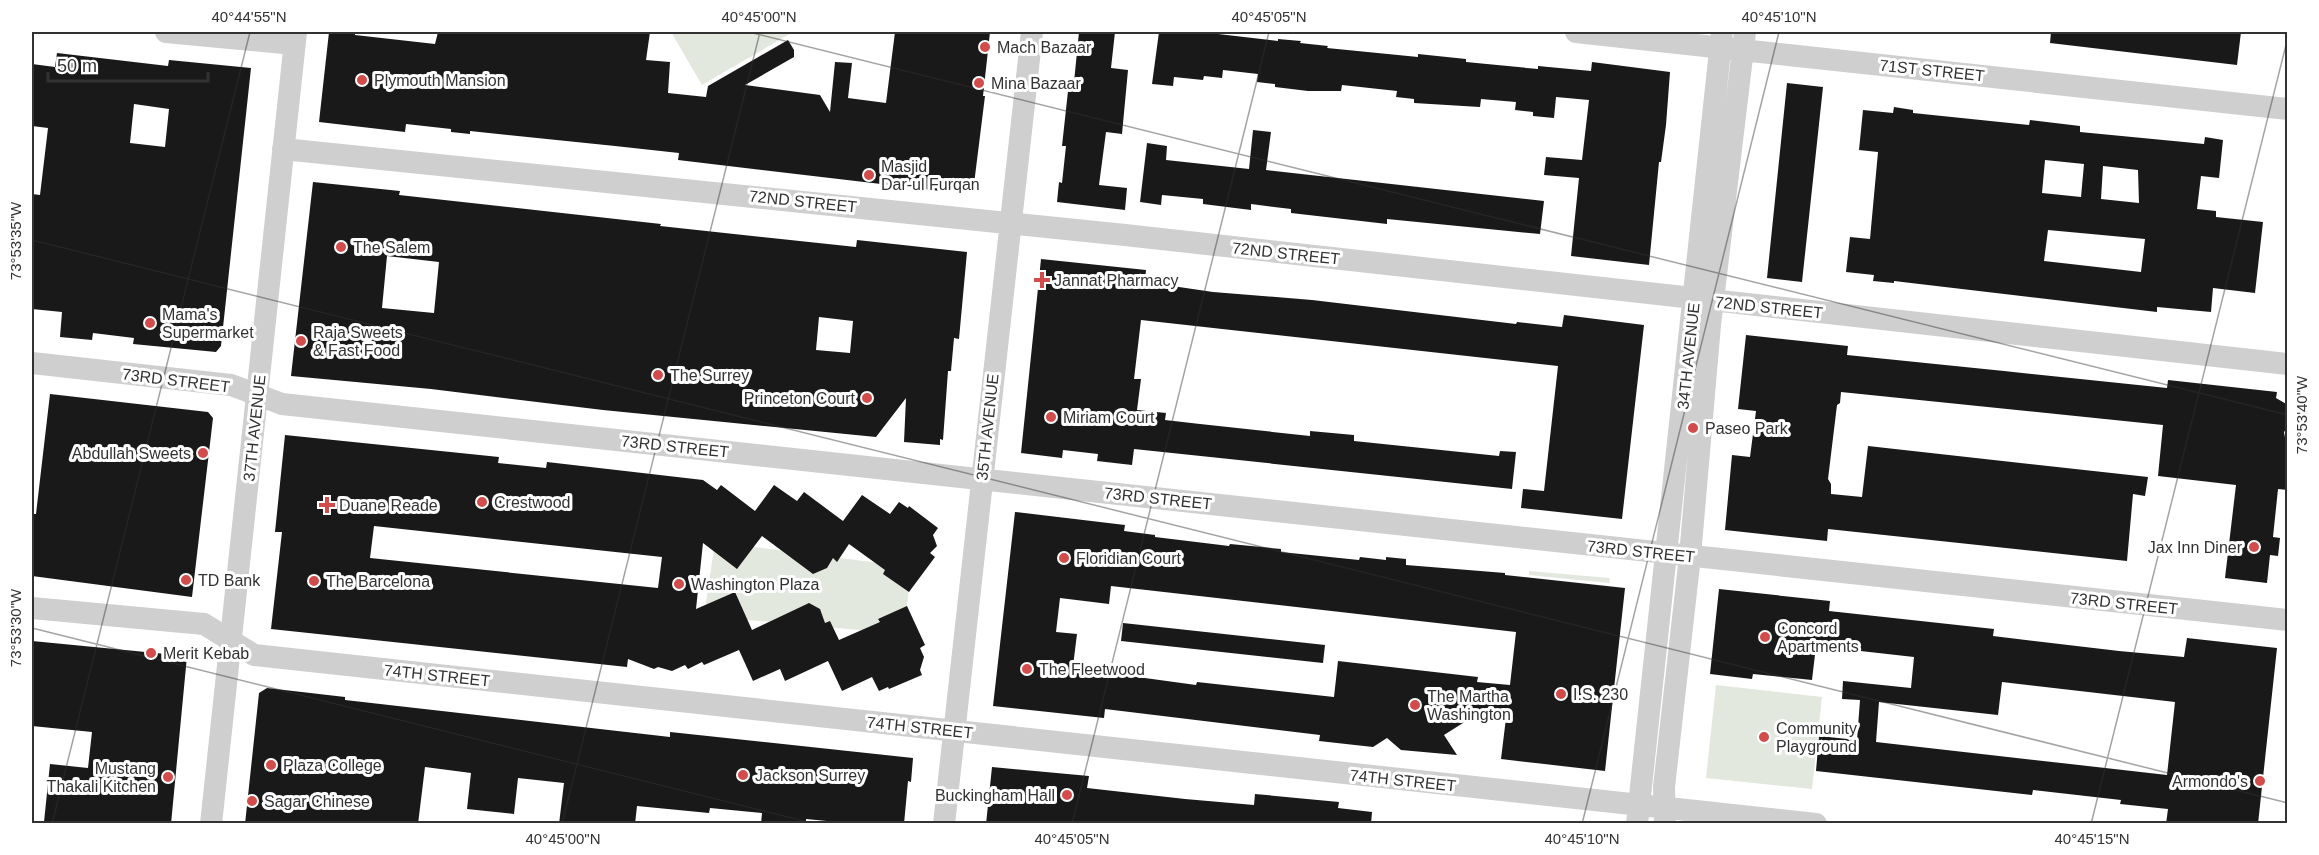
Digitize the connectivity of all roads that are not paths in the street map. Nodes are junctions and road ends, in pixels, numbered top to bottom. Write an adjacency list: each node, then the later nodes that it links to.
1 (166, 32): 4 (street)
2 (1032, 32): 8 (street, 35TH AVENUE)
3 (1576, 32): 5 (street, 71ST STREET)
4 (295, 38): 7 (street, 37TH AVENUE)
5 (1733, 39): 6 (street, 71ST STREET); 9 (street, 34TH AVENUE)
6 (2288, 109)
7 (283, 148): 8 (street, 72ND STREET); 12 (street, 37TH AVENUE)
8 (1010, 223): 9 (street, 72ND STREET); 13 (street, 35TH AVENUE)
9 (1703, 300): 11 (street, 72ND STREET); 14 (street, 34TH AVENUE); 15 (street, 34TH AVENUE)
10 (32, 363): 12 (street, 73RD STREET)
11 (2288, 364)
12 (257, 395): 13 (street, 73RD STREET); 18 (street, 37TH AVENUE)
13 (981, 479): 14 (street, 73RD STREET); 19 (street, 35TH AVENUE)
14 (1667, 553): 15 (street, 73RD STREET); 20 (street, 34TH AVENUE)
15 (1690, 556): 17 (street, 73RD STREET); 21 (street, 34TH AVENUE)
16 (32, 608): 18 (street, 74TH STREET)
17 (2288, 620)
18 (231, 642): 19 (street, 74TH STREET); 22 (street, 37TH AVENUE)
19 (954, 731): 20 (street, 74TH STREET); 23 (street, 35TH AVENUE)
20 (1637, 814): 21 (street, 74TH STREET)
21 (1665, 816): 24 (street, 74TH STREET)
22 (211, 824)
23 (944, 824)
24 (1816, 824)

